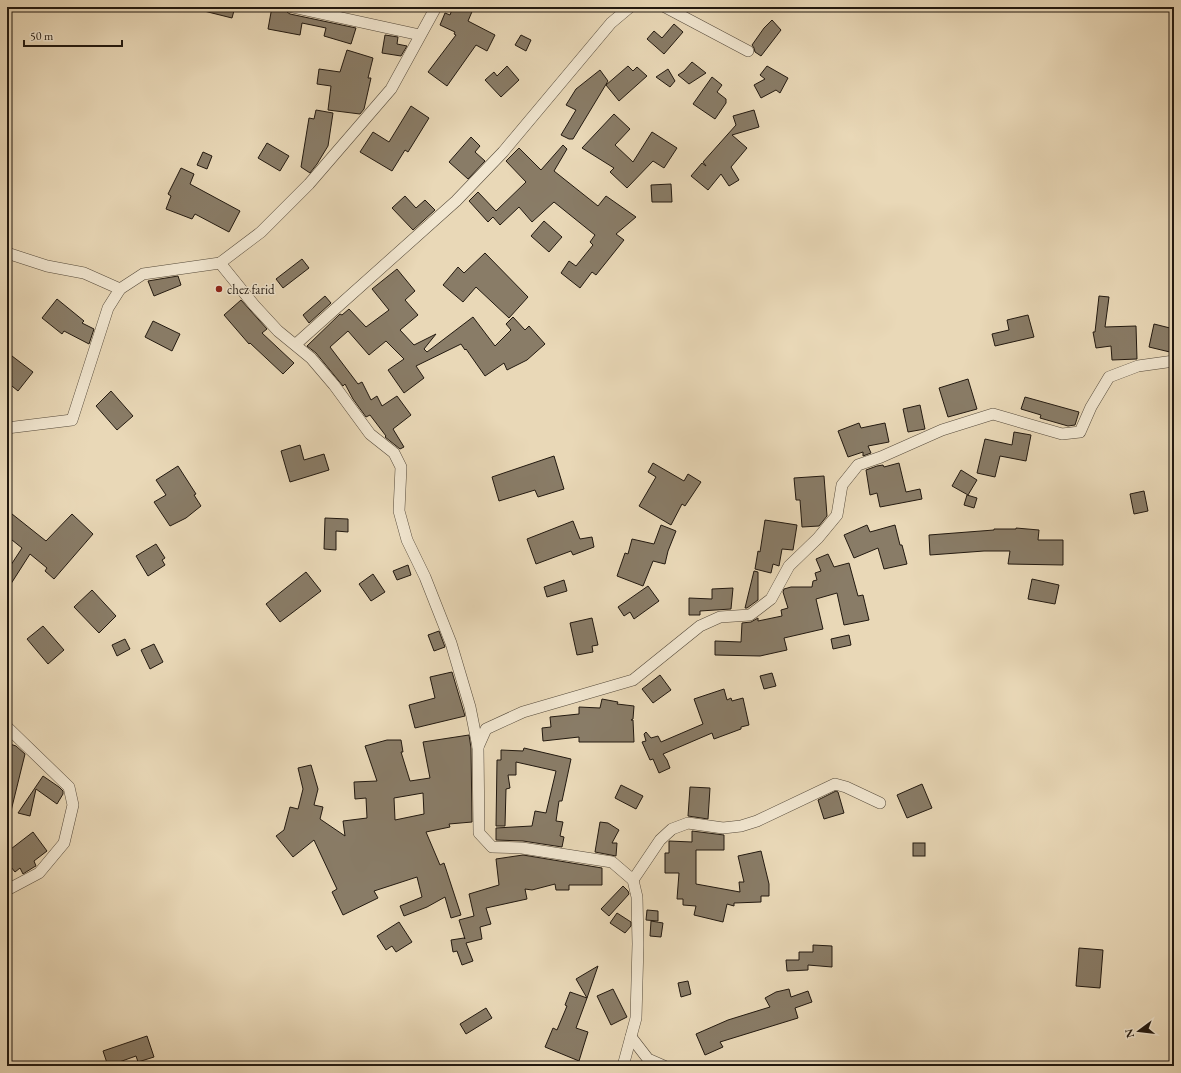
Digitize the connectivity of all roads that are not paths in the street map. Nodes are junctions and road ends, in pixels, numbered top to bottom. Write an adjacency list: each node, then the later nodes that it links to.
1 (292, 7): 5 (street)
2 (436, 7): 5 (street)
3 (630, 7): 10 (street)
4 (665, 7): 6 (street)
5 (420, 34): 8 (street)
6 (748, 51)
7 (7, 253): 9 (street)
8 (220, 263): 9 (street); 10 (street)
9 (120, 289): 12 (street)
10 (296, 344): 14 (street)
11 (1174, 362): 14 (street)
12 (7, 428)
13 (7, 727): 17 (street)
14 (478, 747): 16 (street)
15 (880, 803): 16 (street)
16 (633, 880): 18 (street)
17 (7, 890)
18 (631, 1037): 19 (street); 20 (street)
19 (623, 1066)
20 (664, 1066)

